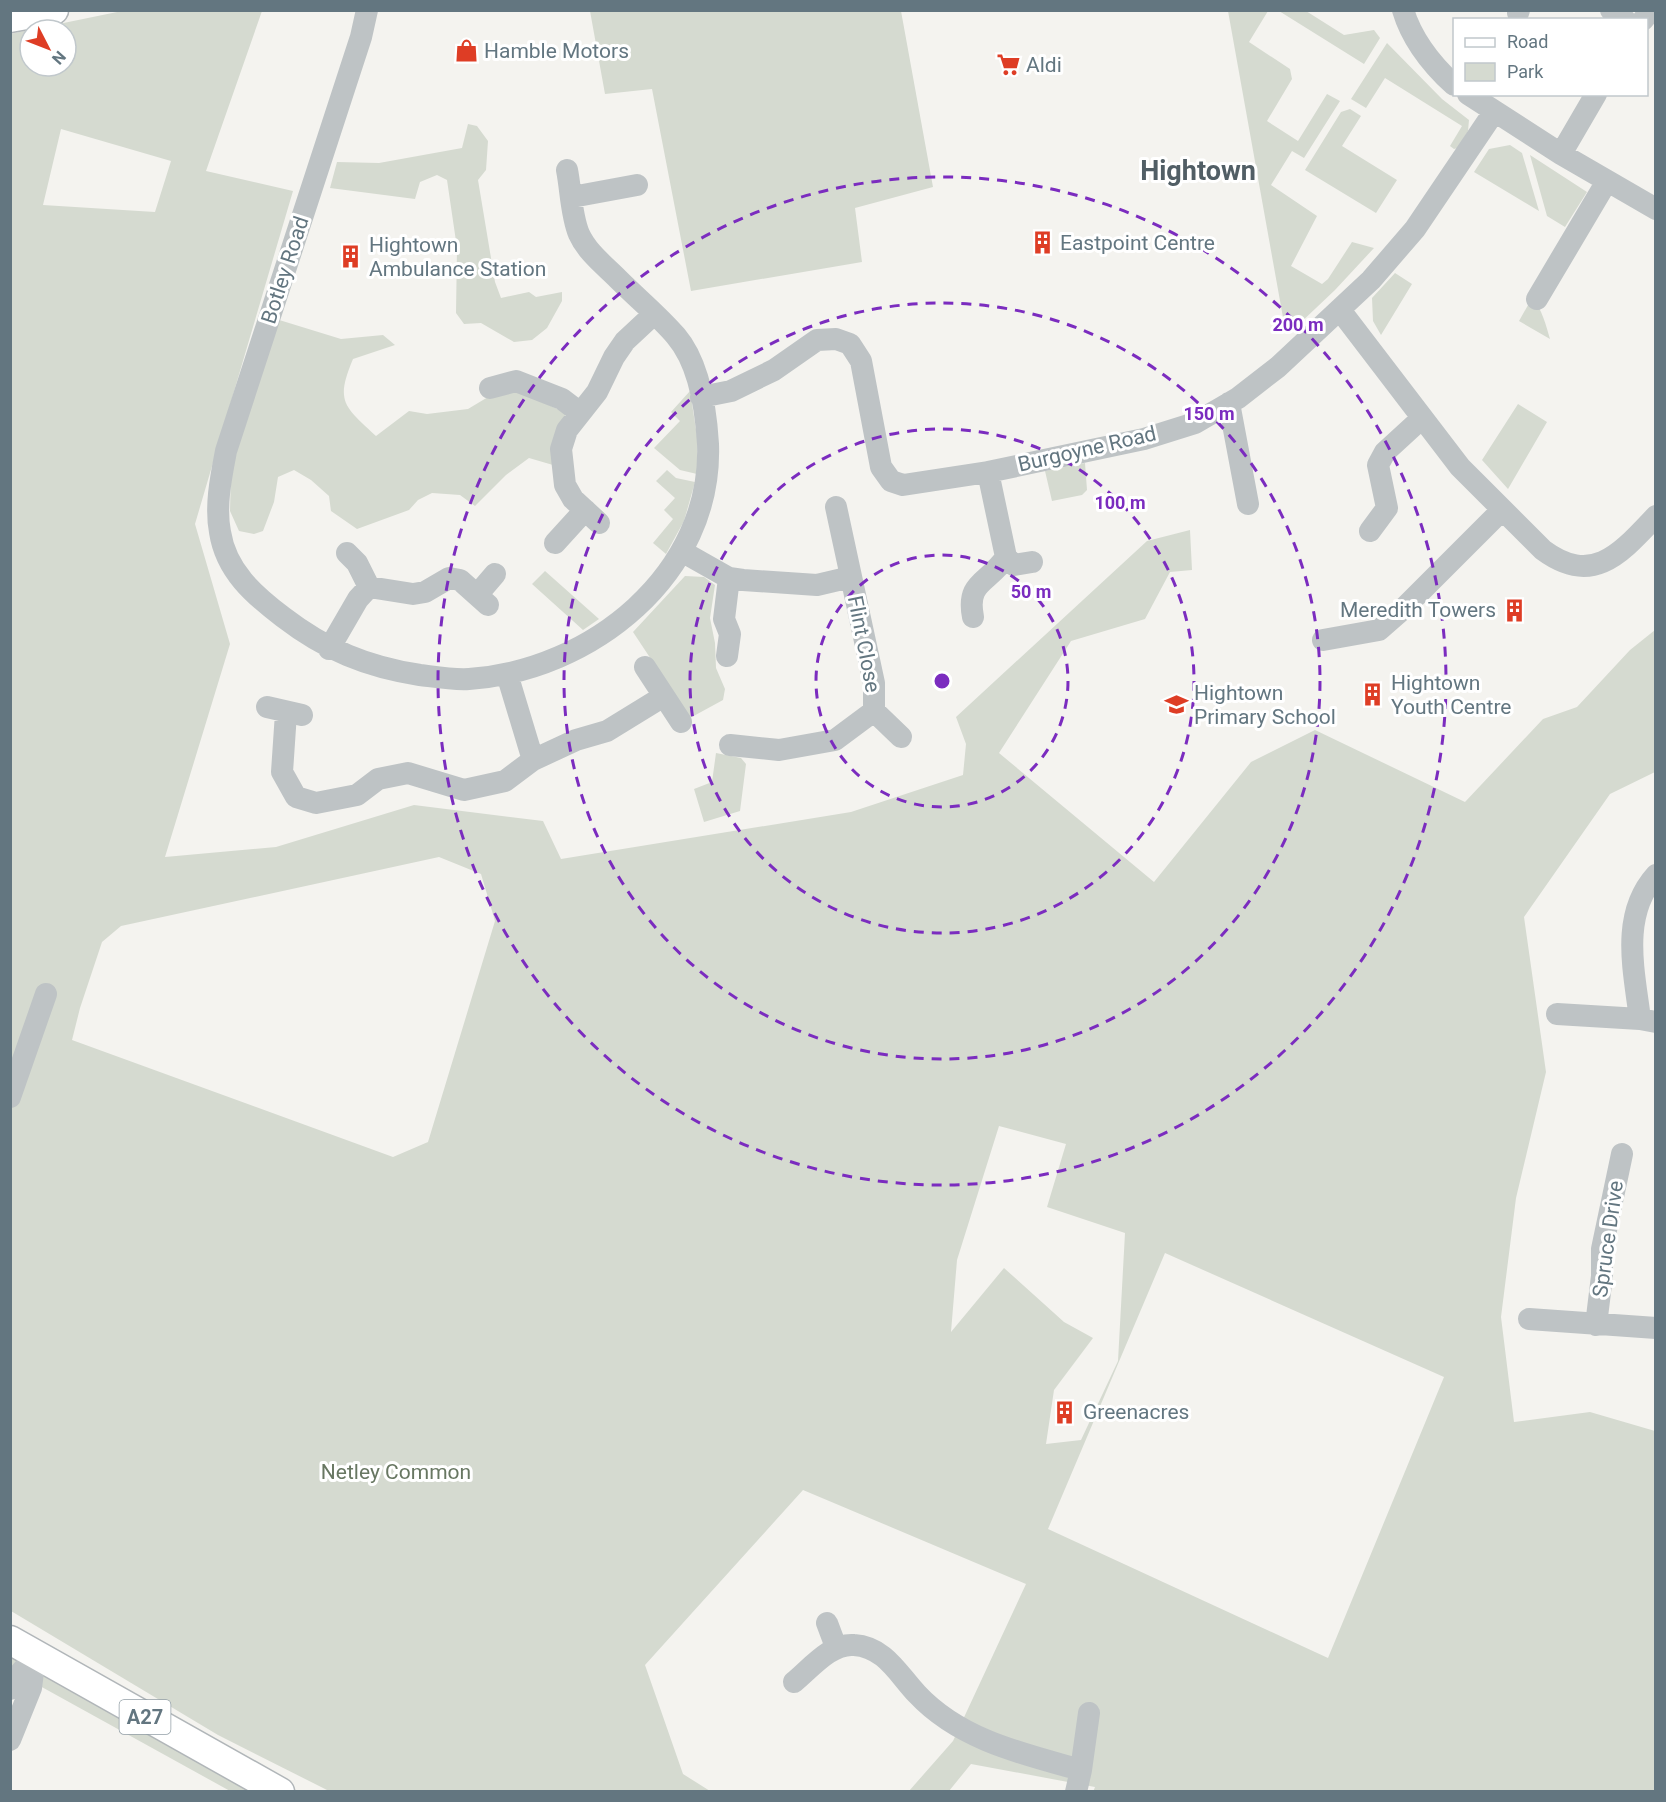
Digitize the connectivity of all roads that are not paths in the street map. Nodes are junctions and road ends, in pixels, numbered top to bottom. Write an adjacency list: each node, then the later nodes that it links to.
1 (54, 10): 4 (main road)
2 (367, 10): 40 (street, Botley Road)
3 (1403, 10): 5 (street)
4 (10, 18)
5 (1453, 83)
6 (1471, 96): 8 (street)
7 (1595, 96): 9 (street)
8 (1494, 112): 9 (street); 16 (street, Burgoyne Road)
9 (1561, 154): 11 (street)
10 (567, 170): 13 (street)
11 (1607, 182): 14 (street); 15 (street)
12 (637, 185): 13 (street)
13 (572, 196): 17 (street)
14 (1656, 209)
15 (1537, 299)
16 (1340, 310): 20 (street, Burgoyne Road); 22 (street)
17 (654, 314): 19 (street); 21 (street)
18 (490, 388): 21 (street)
19 (701, 397): 23 (street, Burgoyne Road); 30 (street)
20 (1229, 403): 23 (street, Burgoyne Road); 24 (street)
21 (579, 412): 29 (street)
22 (1421, 419): 26 (street); 28 (street)
23 (988, 471): 32 (street)
24 (1248, 504)
25 (836, 507): 35 (street, Flint Close)
26 (1502, 510): 27 (street); 39 (street)
27 (1656, 516)
28 (1370, 531)
29 (555, 543)
30 (683, 552): 36 (street, Flint Close); 43 (street)
31 (348, 553): 37 (street)
32 (1006, 557): 33 (street); 38 (street)
33 (1032, 562)
34 (495, 574): 37 (street)
35 (850, 577): 36 (street, Flint Close); 45 (street, Flint Close)
36 (729, 578): 41 (street)
37 (369, 587): 40 (street)
38 (973, 617)
39 (1323, 640)
40 (329, 649): 43 (street)
41 (727, 656)
42 (645, 667): 44 (street)
43 (507, 674): 50 (street)
44 (664, 696): 47 (street); 50 (street)
45 (874, 711): 48 (street, Flint Close); 49 (street, Flint Close)
46 (285, 712): 50 (street)
47 (681, 722)
48 (902, 737)
49 (730, 744)
50 (533, 760)
51 (1656, 875): 54 (street)
52 (46, 994): 55 (street)
53 (1557, 1014): 54 (street)
54 (1648, 1021)
55 (10, 1097)
56 (1622, 1154): 58 (street, Spruce Drive)
57 (1528, 1319): 58 (street)
58 (1596, 1325): 59 (street)
59 (1656, 1328)
60 (827, 1623): 62 (street)
61 (10, 1640): 63 (main road, A27)
62 (836, 1647): 64 (street); 68 (street)
63 (35, 1656): 65 (street); 67 (street); 69 (main road, A27)
64 (794, 1682)
65 (10, 1689)
66 (1089, 1713): 68 (street)
67 (10, 1740)
68 (1082, 1770): 70 (street)
69 (280, 1791)
70 (1076, 1791)

